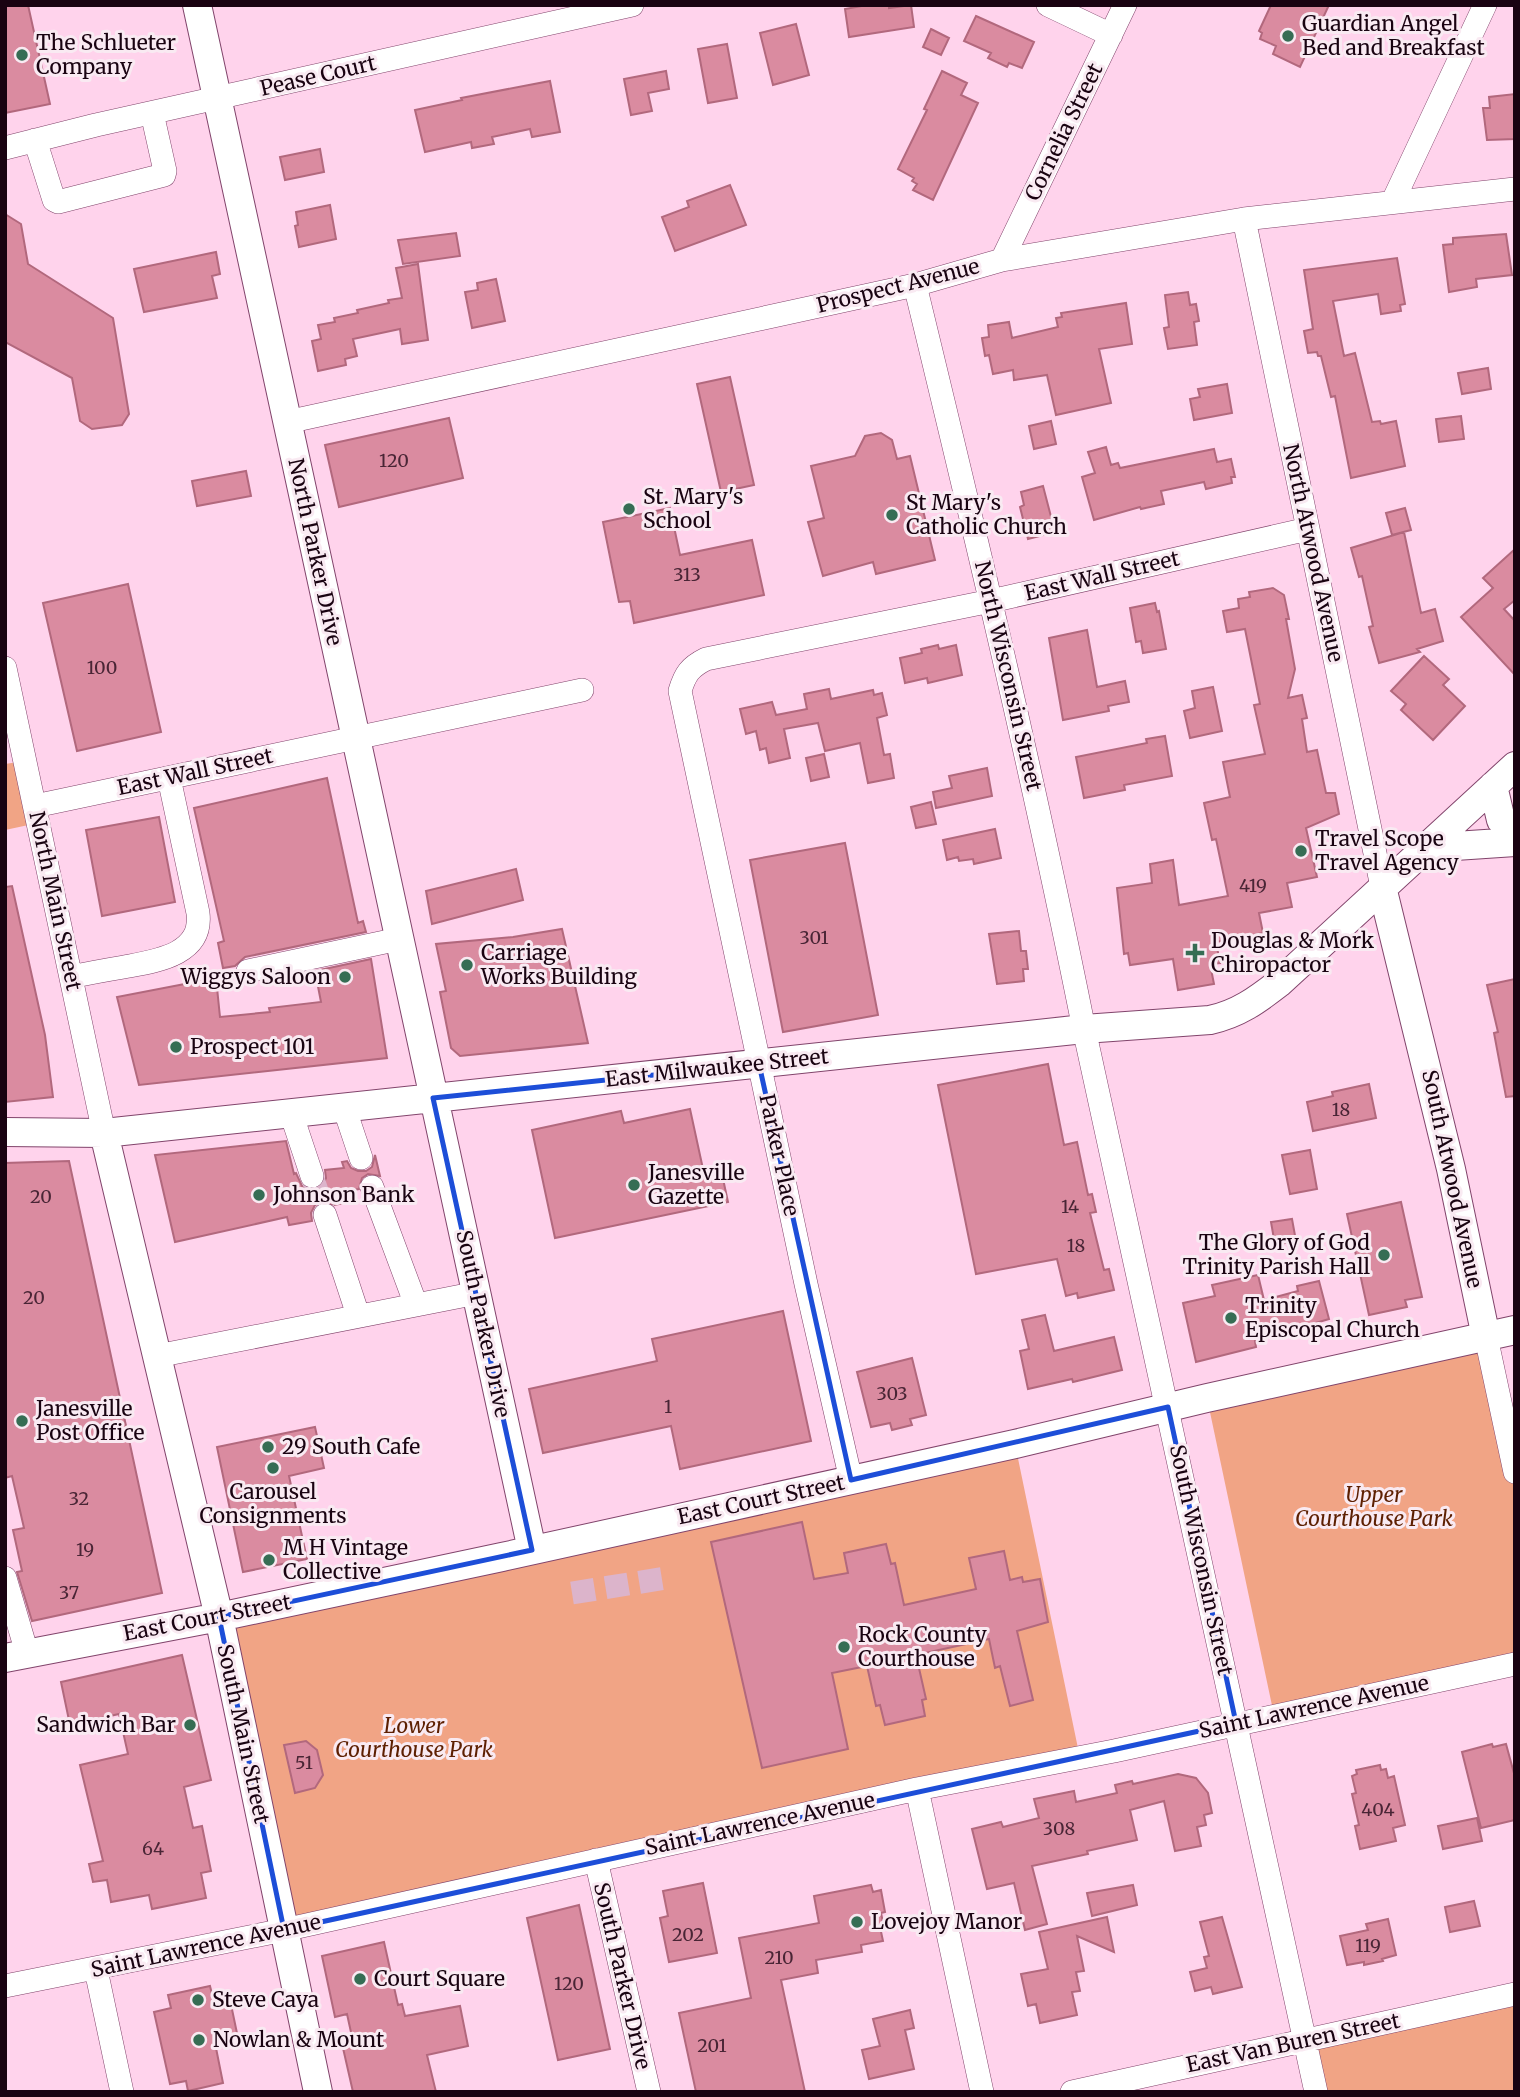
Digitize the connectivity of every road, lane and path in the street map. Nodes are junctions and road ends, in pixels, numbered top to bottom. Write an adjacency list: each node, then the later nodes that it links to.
1 (197, 5): 7 (main road, North Parker Drive)
2 (632, 5): 7 (street, Pease Court)
3 (1048, 5): 6 (street)
4 (1125, 5): 6 (street, Cornelia Street)
5 (1485, 5): 12 (street)
6 (1111, 35): 14 (street, Cornelia Street)
7 (218, 98): 8 (street, Pease Court); 16 (main road, North Parker Drive)
8 (152, 113): 9 (street, Pease Court); 9 (street)
9 (35, 140): 10 (street, Pease Court)
10 (5, 148)
11 (1515, 189): 12 (street, Prospect Avenue)
12 (1393, 201): 13 (street, Prospect Avenue)
13 (1244, 219): 14 (street, Prospect Avenue); 17 (street, North Atwood Avenue)
14 (1002, 260): 15 (street, Prospect Avenue)
15 (915, 285): 16 (street, Prospect Avenue); 18 (street, North Wisconsin Street)
16 (287, 422): 22 (main road, North Parker Drive)
17 (1308, 529): 18 (street, East Wall Street); 30 (street, North Atwood Avenue)
18 (991, 601): 19 (street, East Wall Street); 34 (street, North Wisconsin Street)
19 (691, 666): 35 (street, Parker Place)
20 (5, 668): 26 (street, North Main Street)
21 (582, 690): 22 (street, East Wall Street)
22 (356, 739): 24 (street, East Wall Street); 31 (main road, North Parker Drive)
23 (1515, 766): 25 (main road, East Milwaukee Street)
24 (169, 778): 26 (street, East Wall Street); 33 (street)
25 (1493, 786): 27 (main road); 29 (main road, East Milwaukee Street)
26 (34, 806): 33 (street, North Main Street)
27 (1515, 831)
28 (1515, 842): 29 (main road)
29 (1425, 848): 30 (main road, East Milwaukee Street)
30 (1382, 887): 34 (main road, East Milwaukee Street); 49 (main road, South Atwood Avenue)
31 (399, 939): 32 (street); 36 (main road, North Parker Drive)
32 (248, 971)
33 (71, 976): 40 (street, North Main Street)
34 (1084, 1029): 35 (main road, East Milwaukee Street); 51 (street, South Wisconsin Street)
35 (759, 1064): 36 (main road, East Milwaukee Street); 53 (street, Parker Place)
36 (433, 1098): 37 (main road, East Milwaukee Street); 45 (main road, South Parker Drive)
37 (344, 1107): 38 (main road, East Milwaukee Street); 41 (street)
38 (292, 1113): 40 (main road, East Milwaukee Street); 42 (street)
39 (5, 1132): 40 (main road, East Milwaukee Street)
40 (104, 1133): 50 (main road, South Main Street)
41 (362, 1158)
42 (312, 1176)
43 (372, 1187): 46 (street)
44 (325, 1215): 47 (street)
45 (477, 1293): 46 (street); 54 (main road, South Parker Drive)
46 (416, 1304): 47 (street)
47 (358, 1315): 50 (street)
48 (1515, 1330): 49 (main road, East Court Street)
49 (1486, 1337): 51 (main road, East Court Street); 52 (street, South Atwood Avenue)
50 (157, 1356): 56 (main road, South Main Street)
51 (1168, 1407): 53 (main road, East Court Street); 59 (street, South Wisconsin Street)
52 (1515, 1472)
53 (851, 1480): 54 (main road, East Court Street)
54 (532, 1550): 56 (main road, East Court Street)
55 (5, 1578): 57 (street)
56 (219, 1617): 57 (main road, East Court Street); 62 (main road, South Main Street)
57 (16, 1656)
58 (1515, 1664): 59 (street, Saint Lawrence Avenue)
59 (1236, 1723): 60 (street, Saint Lawrence Avenue); 66 (street, South Wisconsin Street)
60 (917, 1789): 61 (street, Saint Lawrence Avenue); 70 (street)
61 (596, 1860): 62 (street, Saint Lawrence Avenue); 69 (street, South Parker Drive)
62 (284, 1930): 63 (street, Saint Lawrence Avenue); 68 (main road, South Main Street)
63 (96, 1970): 64 (street, Saint Lawrence Avenue); 67 (street)
64 (5, 1986)
65 (1515, 1994): 66 (street, East Van Buren Street)
66 (1306, 2041): 71 (street, East Van Buren Street); 72 (street, South Wisconsin Street)
67 (122, 2092)
68 (318, 2092)
69 (649, 2092)
70 (982, 2092)
71 (1072, 2092)
72 (1316, 2092)

